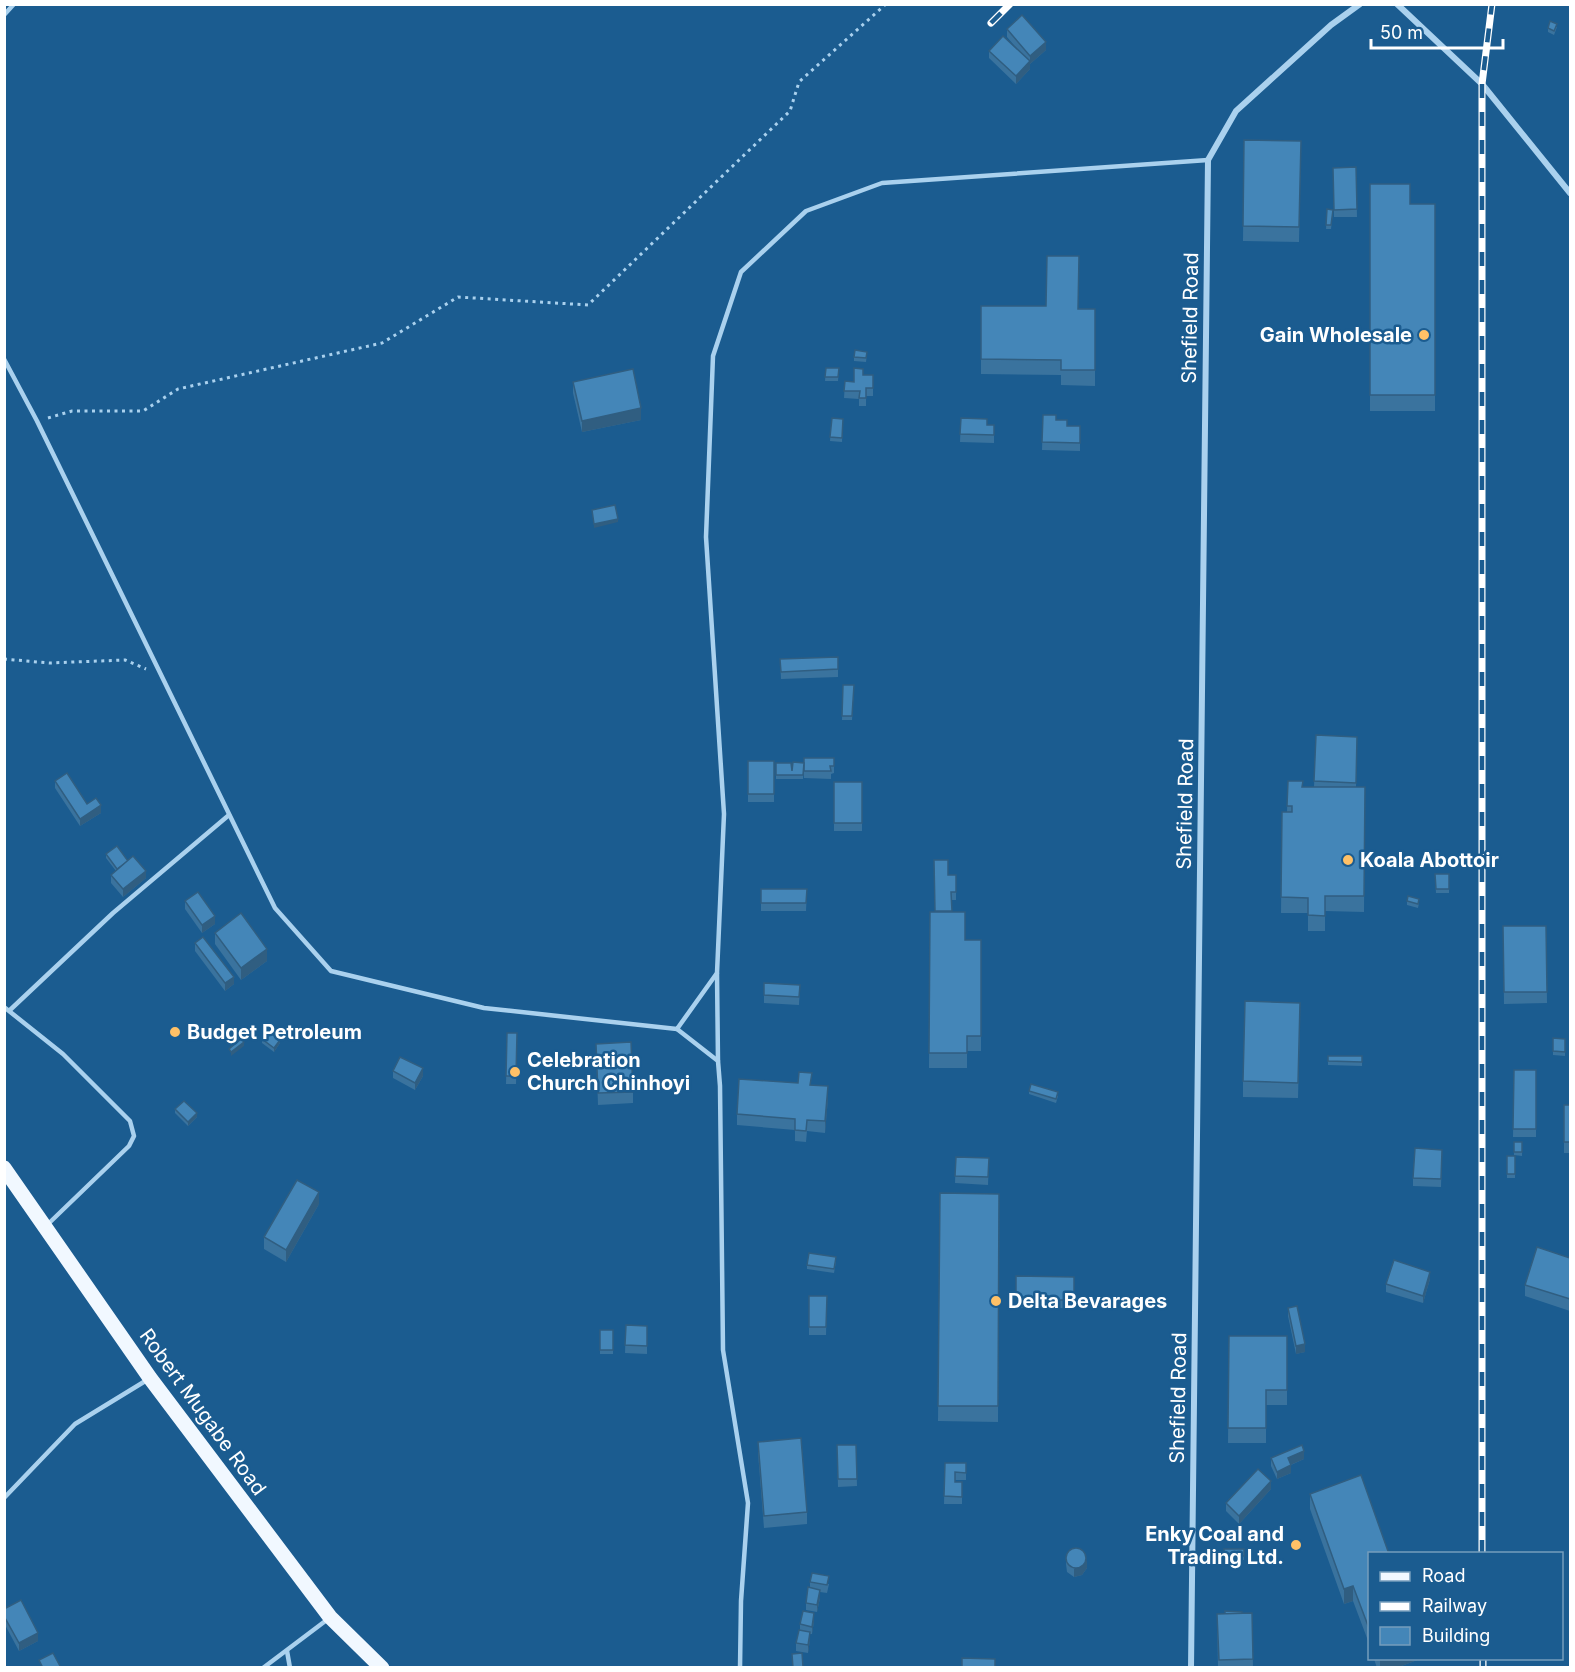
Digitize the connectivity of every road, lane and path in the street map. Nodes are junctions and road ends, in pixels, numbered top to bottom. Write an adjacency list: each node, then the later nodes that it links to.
1 (14, 4): 5 (lane)
2 (886, 4): 9 (path)
3 (1360, 4): 6 (street, Shefield Road)
4 (1397, 4): 7 (street)
5 (4, 15)
6 (1208, 160): 13 (lane); 28 (street, Shefield Road)
7 (1570, 193)
8 (4, 360): 9 (lane)
9 (37, 421): 11 (lane)
10 (4, 658): 11 (path)
11 (161, 675): 12 (lane)
12 (229, 815): 15 (lane); 16 (lane)
13 (717, 973): 16 (lane); 17 (lane)
14 (4, 1007): 15 (lane)
15 (10, 1010): 19 (lane)
16 (677, 1029): 17 (lane)
17 (718, 1061): 27 (lane)
18 (4, 1168): 19 (main road, Robert Mugabe Road)
19 (46, 1226): 20 (main road, Robert Mugabe Road)
20 (150, 1378): 21 (lane); 22 (main road, Robert Mugabe Road)
21 (4, 1498)
22 (330, 1617): 23 (lane); 26 (main road, Robert Mugabe Road)
23 (287, 1651): 24 (lane); 25 (lane)
24 (263, 1668)
25 (290, 1668)
26 (382, 1668)
27 (740, 1668)
28 (1191, 1668)

